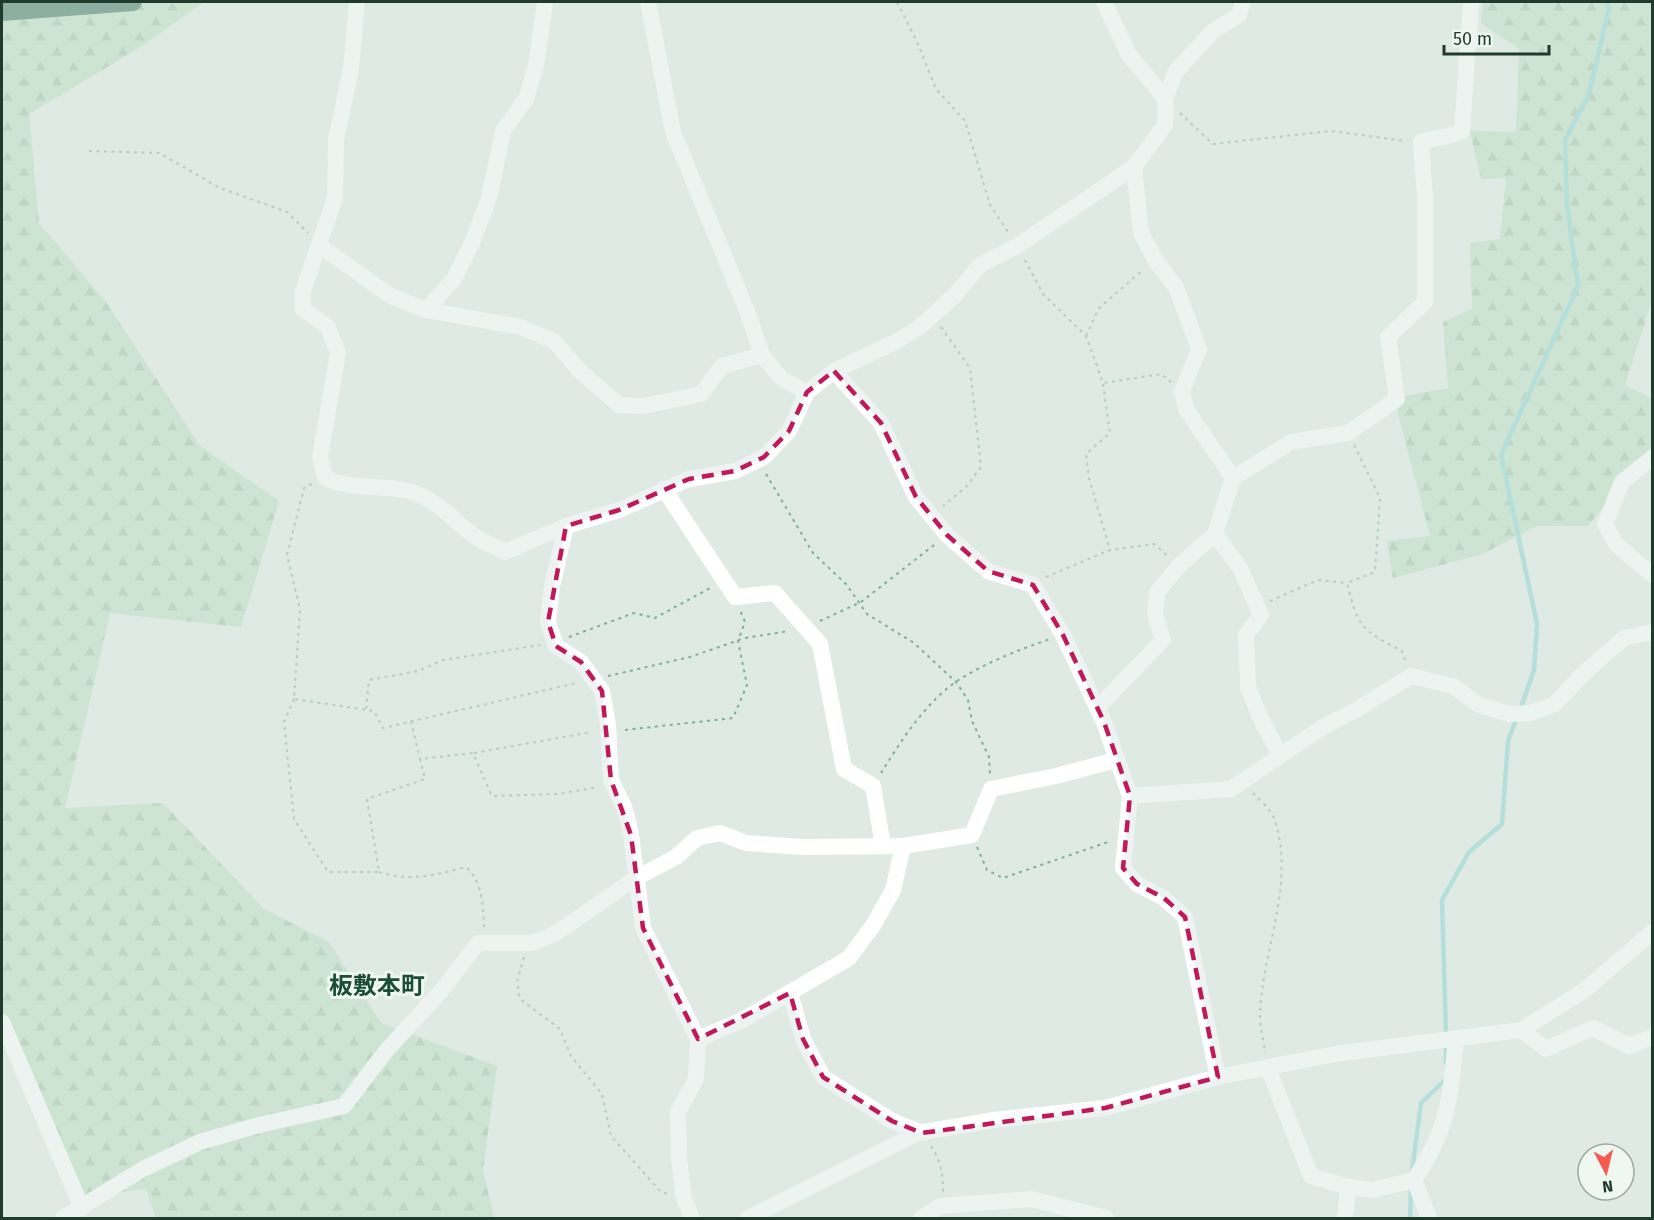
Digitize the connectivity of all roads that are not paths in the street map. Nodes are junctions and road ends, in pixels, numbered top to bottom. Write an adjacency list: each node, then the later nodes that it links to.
1 (134, 2): 8 (highway)
2 (357, 2): 11 (street)
3 (545, 2): 12 (street)
4 (648, 2): 13 (street)
5 (1104, 2): 9 (street)
6 (1243, 2): 9 (street)
7 (1471, 2): 17 (street)
8 (2, 12)
9 (1165, 99): 10 (street)
10 (1134, 167): 14 (street); 17 (street)
11 (320, 246): 12 (street); 19 (street)
12 (426, 310): 13 (street)
13 (762, 356): 15 (street)
14 (834, 370): 15 (street); 23 (street)
15 (807, 392): 18 (street)
16 (1653, 458): 21 (street)
17 (1233, 478): 20 (street)
18 (664, 489): 19 (street); 27 (street)
19 (566, 526): 29 (street)
20 (1215, 534): 23 (street); 24 (street)
21 (1653, 575)
22 (1653, 632): 24 (street)
23 (1098, 707): 25 (street)
24 (1280, 754): 26 (street)
25 (1116, 760): 26 (street); 28 (street)
26 (1130, 796): 38 (street)
27 (883, 846): 28 (street); 29 (street)
28 (903, 846): 31 (street)
29 (636, 878): 36 (street); 42 (street)
30 (1653, 932): 33 (street)
31 (789, 993): 36 (street); 39 (street)
32 (2, 1022): 42 (street)
33 (1521, 1030): 34 (street); 35 (street)
34 (1653, 1037)
35 (1456, 1038): 37 (street); 40 (street)
36 (698, 1039): 44 (street)
37 (1268, 1068): 38 (street); 41 (street)
38 (1218, 1077): 39 (street)
39 (922, 1133): 45 (street)
40 (1414, 1180): 41 (street); 49 (street)
41 (1348, 1187): 48 (street)
42 (82, 1208): 43 (street)
43 (63, 1218)
44 (692, 1218)
45 (748, 1218)
46 (921, 1218): 47 (street)
47 (1106, 1218)
48 (1345, 1218)
49 (1429, 1218)

